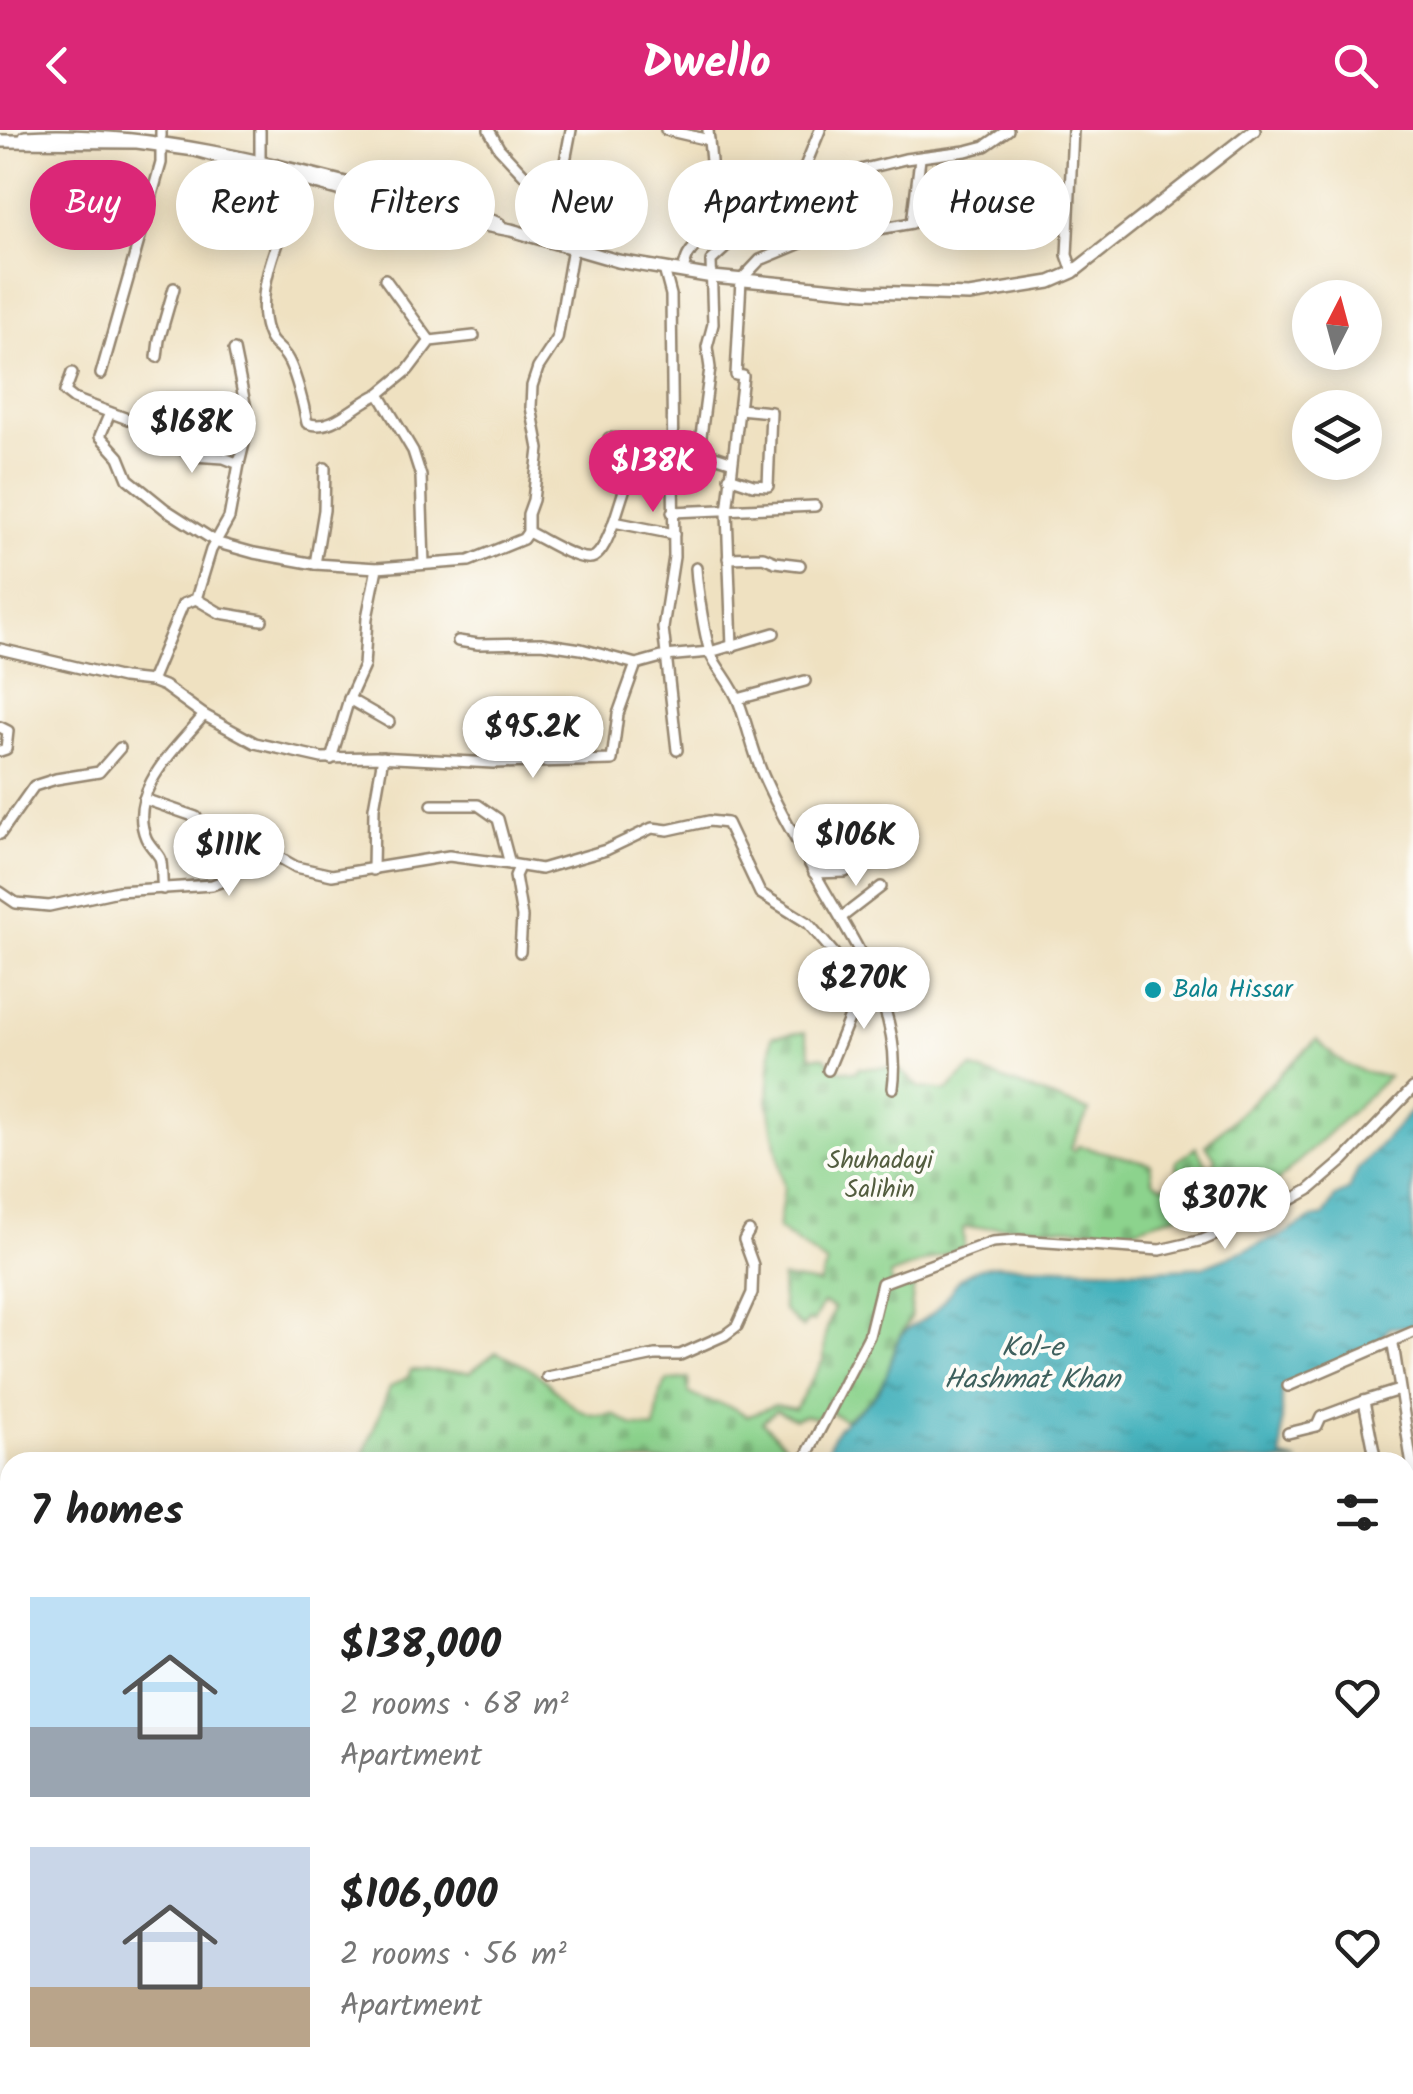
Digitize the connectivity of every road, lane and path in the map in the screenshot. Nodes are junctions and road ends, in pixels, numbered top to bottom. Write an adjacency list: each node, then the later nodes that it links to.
1 (260, 130): 14 (street)
2 (503, 130): 10 (street)
3 (570, 130): 17 (street)
4 (666, 130): 11 (street)
5 (820, 130): 18 (street)
6 (1008, 130): 15 (street)
7 (1073, 130): 30 (street)
8 (1254, 130): 30 (main road)
9 (59, 131): 12 (main road); 13 (main road)
10 (491, 133): 20 (street)
11 (708, 135): 29 (street)
12 (161, 136): 13 (main road); 14 (main road); 16 (main road); 40 (street)
13 (3, 141)
14 (260, 158): 22 (main road)
15 (920, 159): 19 (street); 33 (street)
16 (240, 160)
17 (565, 160)
18 (808, 160)
19 (893, 162)
20 (515, 165)
21 (314, 182): 22 (main road)
22 (511, 230): 23 (main road)
23 (515, 231)
24 (276, 250): 41 (street)
25 (572, 250): 55 (street)
26 (581, 250): 28 (main road)
27 (722, 250): 31 (street)
28 (664, 269): 29 (main road); 46 (street)
29 (683, 272): 31 (main road)
30 (1073, 272): 33 (main road)
31 (713, 277): 33 (main road); 47 (street)
32 (385, 279): 36 (street)
33 (741, 280): 42 (street)
34 (174, 288): 38 (street)
35 (474, 336): 36 (street)
36 (430, 341): 41 (street)
37 (234, 350): 48 (street)
38 (157, 357)
39 (72, 372): 43 (street)
40 (100, 374)
41 (379, 394): 60 (street)
42 (739, 409): 47 (street); 50 (street)
43 (110, 413): 48 (street); 57 (street)
44 (610, 438): 45 (street)
45 (640, 441): 46 (street); 54 (street)
46 (672, 443): 52 (street)
47 (730, 462): 50 (street)
48 (240, 464): 57 (street)
49 (325, 468): 59 (street)
50 (728, 477): 53 (street)
51 (815, 506): 53 (street)
52 (672, 512): 53 (street); 56 (street)
53 (727, 512): 58 (street)
54 (614, 522): 55 (street); 56 (street)
55 (528, 532): 60 (street)
56 (674, 534): 71 (street)
57 (218, 543): 59 (street); 64 (street)
58 (728, 558): 61 (street); 68 (street)
59 (315, 564): 62 (street)
60 (424, 564): 62 (street)
61 (800, 565)
62 (377, 568): 75 (street)
63 (696, 568): 70 (street)
64 (196, 598): 65 (street); 73 (street)
65 (262, 620)
66 (774, 633): 68 (street)
67 (458, 640): 72 (street)
68 (732, 647): 70 (street)
69 (0, 649): 73 (street)
70 (710, 652): 71 (street); 76 (street)
71 (665, 656): 72 (street); 81 (street)
72 (636, 664): 83 (street)
73 (151, 681): 77 (street)
74 (805, 681): 76 (street)
75 (348, 698): 78 (street); 84 (street)
76 (738, 700): 92 (street)
77 (204, 715): 84 (street); 85 (street)
78 (390, 722)
79 (0, 727): 82 (street)
80 (120, 748): 88 (street)
81 (677, 750)
82 (0, 751)
83 (382, 758): 84 (street); 91 (street)
84 (331, 759)
85 (144, 799): 87 (street); 94 (street)
86 (432, 805): 90 (street)
87 (196, 817)
88 (0, 834)
89 (880, 851): 92 (street)
90 (514, 866): 91 (street); 97 (street); 99 (street)
91 (373, 870): 94 (street)
92 (814, 873): 96 (street)
93 (881, 887): 96 (street)
94 (163, 890): 95 (street)
95 (0, 892)
96 (842, 917): 98 (street)
97 (520, 952)
98 (875, 982): 99 (street); 101 (street)
99 (868, 994): 100 (street)
100 (828, 1070)
101 (893, 1088)
102 (1413, 1088): 112 (street)
103 (748, 1231): 106 (street)
104 (1413, 1332): 105 (street)
105 (1393, 1344): 107 (street); 108 (street)
106 (547, 1377)
107 (1288, 1386)
108 (1400, 1390): 109 (street); 110 (street)
109 (1364, 1401): 111 (street); 113 (street)
110 (1409, 1426): 114 (street)
111 (1288, 1433)
112 (808, 1452)
113 (1374, 1452)
114 (1411, 1452)

